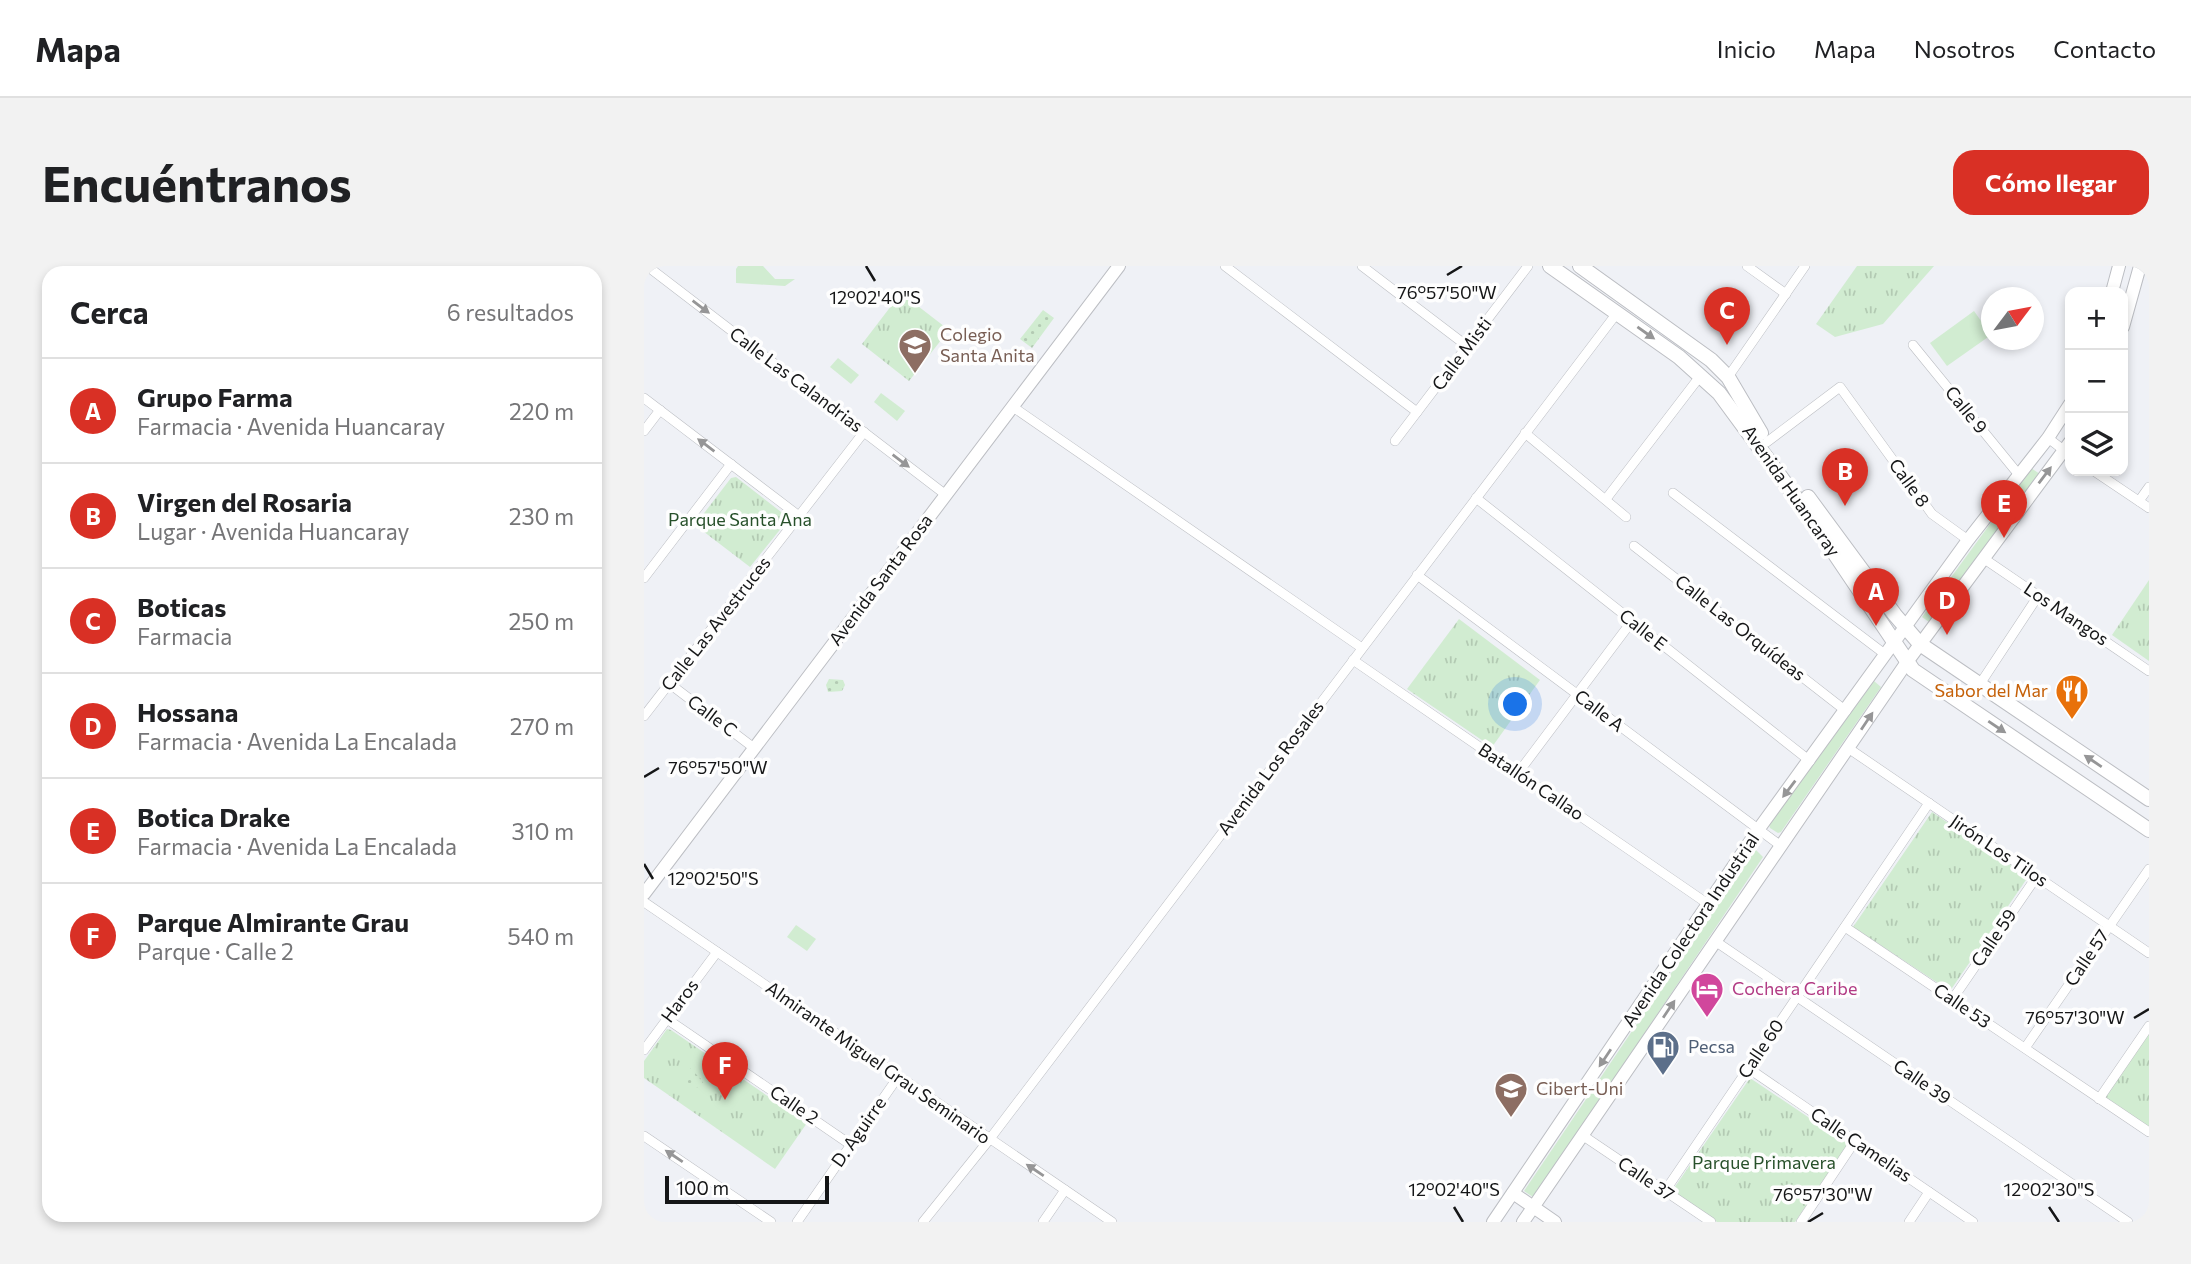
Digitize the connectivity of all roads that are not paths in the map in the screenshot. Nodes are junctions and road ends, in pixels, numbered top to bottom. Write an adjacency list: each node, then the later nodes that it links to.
1 (647, 266): 26 (street, Calle Las Calandrias, one-way to 26)
2 (1119, 266): 21 (main road, Avenida Santa Rosa)
3 (1225, 266): 23 (street)
4 (1362, 266): 17 (street)
5 (1528, 266): 17 (street, Calle Misti)
6 (1550, 266): 15 (main road, Avenida Huancaray)
7 (1580, 266): 19 (main road, Avenida Huancaray)
8 (1747, 266): 13 (street)
9 (1805, 266): 13 (street)
10 (2119, 266): 12 (main road)
11 (2140, 266): 14 (main road)
12 (2113, 287)
13 (1786, 294): 19 (street)
14 (2128, 309)
15 (1617, 313): 18 (main road, Avenida Huancaray, one-way to 18); 27 (street, Avenida Los Rosales)
16 (1913, 345): 34 (street, Calle 9)
17 (1467, 346): 23 (street, Calle Misti)
18 (1701, 375): 40 (street); 53 (main road, Avenida Huancaray)
19 (1728, 377): 30 (main road, Avenida Huancaray)
20 (644, 398): 22 (street)
21 (1013, 407): 38 (main road, Avenida Santa Rosa); 55 (street)
22 (660, 410): 25 (street); 33 (street, one-way to 22)
23 (1417, 412): 29 (street, Calle Misti)
24 (2065, 412): 28 (main road, Avenida Colectora Industrial)
25 (644, 431)
26 (864, 432): 38 (street, Calle Las Calandrias, one-way to 38); 43 (street, Calle Las Avestruces)
27 (1525, 433): 39 (street, Avenida Los Rosales); 40 (street)
28 (2048, 438): 31 (street); 34 (main road, Avenida Colectora Industrial)
29 (1395, 441)
30 (1767, 442): 45 (street, Calle 8); 52 (main road, Avenida Huancaray)
31 (2065, 447)
32 (2065, 453): 47 (main road, Avenida Colectora Industrial, one-way to 32)
33 (731, 464): 43 (street); 49 (street)
34 (2019, 475): 45 (main road, Avenida Colectora Industrial)
35 (2102, 476): 41 (street)
36 (2149, 487): 41 (street)
37 (1673, 493): 56 (street)
38 (946, 495): 65 (main road, Avenida Santa Rosa)
39 (1476, 499): 48 (street, Avenida Los Rosales); 51 (street, Calle E)
40 (1606, 499): 44 (street)
41 (2139, 501): 42 (street)
42 (2149, 508)
43 (800, 516): 60 (street, Calle Las Avestruces)
44 (1626, 517)
45 (1968, 540): 52 (main road, Avenida Colectora Industrial)
46 (1634, 545): 63 (street, Calle Las Orquídeas)
47 (1983, 558): 50 (street, Los Mangos); 54 (main road, Avenida Colectora Industrial)
48 (1417, 575): 55 (street, Avenida Los Rosales); 62 (street, Calle A)
49 (644, 578)
50 (2038, 596): 59 (street, Los Mangos); 61 (street)
51 (1632, 621): 62 (street); 67 (street, Calle E)
52 (1906, 627): 53 (main road, Avenida Colectora Industrial); 54 (main road, Avenida Huancaray)
53 (1895, 642): 56 (main road, Avenida Colectora Industrial); 58 (main road, Avenida Huancaray)
54 (1920, 644): 58 (main road, Avenida Colectora Industrial); 61 (main road, Avenida Huancaray)
55 (1362, 648): 57 (street, Avenida Los Rosales)
56 (1886, 655): 63 (main road, Avenida Colectora Industrial)
57 (1353, 660): 68 (street, Batallón Callao); 96 (street, Avenida Los Rosales)
58 (1907, 662): 66 (main road, Avenida Colectora Industrial, one-way to 58); 72 (main road, Avenida Huancaray, one-way to 72)
59 (2149, 671)
60 (670, 684): 64 (street, Calle Las Avestruces); 65 (street, Calle C)
61 (1980, 684): 69 (main road, Avenida Huancaray, one-way to 61)
62 (1577, 695): 68 (street); 71 (street, Calle A)
63 (1846, 711): 67 (main road, Avenida Colectora Industrial)
64 (644, 716)
65 (754, 748): 76 (main road, Avenida Santa Rosa)
66 (1848, 748): 70 (street, Jirón Los Tilos); 73 (main road, Avenida Colectora Industrial)
67 (1810, 761): 71 (main road, Avenida Colectora Industrial, one-way to 71)
68 (1518, 773): 78 (street, Batallón Callao)
69 (2149, 799)
70 (1929, 803): 75 (street, Jirón Los Tilos); 80 (street, Calle 60)
71 (1758, 830): 73 (street, Calle A); 78 (main road, Avenida Colectora Industrial)
72 (2149, 831)
73 (1781, 846): 81 (main road, Avenida Colectora Industrial)
74 (2149, 869): 79 (street, Calle 57)
75 (2036, 876): 79 (street, Jirón Los Tilos); 85 (street, Calle 59)
76 (644, 894)
77 (644, 902): 82 (street, Almirante Miguel Grau Seminario)
78 (1708, 904): 102 (main road, Avenida Colectora Industrial, one-way to 102)
79 (2109, 926): 83 (street, Jirón Los Tilos); 88 (street, Calle 57)
80 (1845, 927): 84 (street, Calle 60); 85 (street, Calle 53)
81 (1716, 941): 84 (street, Calle 39); 94 (main road, Avenida Colectora Industrial, one-way to 81)
82 (717, 952): 86 (street, Haros); 91 (street, Almirante Miguel Grau Seminario)
83 (2149, 953)
84 (1797, 997): 90 (street, Calle 60); 117 (street, Calle 39)
85 (1952, 1000): 88 (street, Calle 53)
86 (667, 1019): 89 (street, Haros); 98 (street, Calle 2)
87 (2149, 1026): 92 (street)
88 (2025, 1048): 92 (street, Calle 53)
89 (644, 1050)
90 (1748, 1068): 97 (street, Calle Camelias); 100 (street, Calle 60)
91 (898, 1077): 96 (street, Almirante Miguel Grau Seminario); 98 (street, D. Aguirre)
92 (2099, 1099): 93 (street, Calle 53)
93 (2149, 1132)
94 (1582, 1135): 100 (street, Calle 37); 103 (main road, Avenida Colectora Industrial)
95 (644, 1136): 105 (street, one-way to 95)
96 (989, 1140): 99 (street, Almirante Miguel Grau Seminario, one-way to 96); 107 (street, Avenida Los Rosales)
97 (1855, 1141): 101 (street, Calle Camelias); 114 (street)
98 (851, 1144): 106 (street, D. Aguirre)
99 (1065, 1191): 108 (street); 109 (street, Almirante Miguel Grau Seminario)
100 (1665, 1191): 113 (street, Calle 37)
101 (1929, 1192): 115 (street); 116 (street, Calle Camelias)
102 (1513, 1193): 103 (main road); 104 (main road, Avenida Colectora Industrial)
103 (1533, 1207): 111 (main road, Avenida Colectora Industrial); 112 (main road)
104 (1502, 1209): 110 (main road, Avenida Colectora Industrial); 111 (main road)
105 (771, 1222)
106 (797, 1222)
107 (923, 1222)
108 (1043, 1222)
109 (1112, 1222)
110 (1493, 1222)
111 (1522, 1222)
112 (1555, 1222)
113 (1711, 1222)
114 (1801, 1222)
115 (1909, 1222)
116 (1973, 1222)
117 (2128, 1222)

